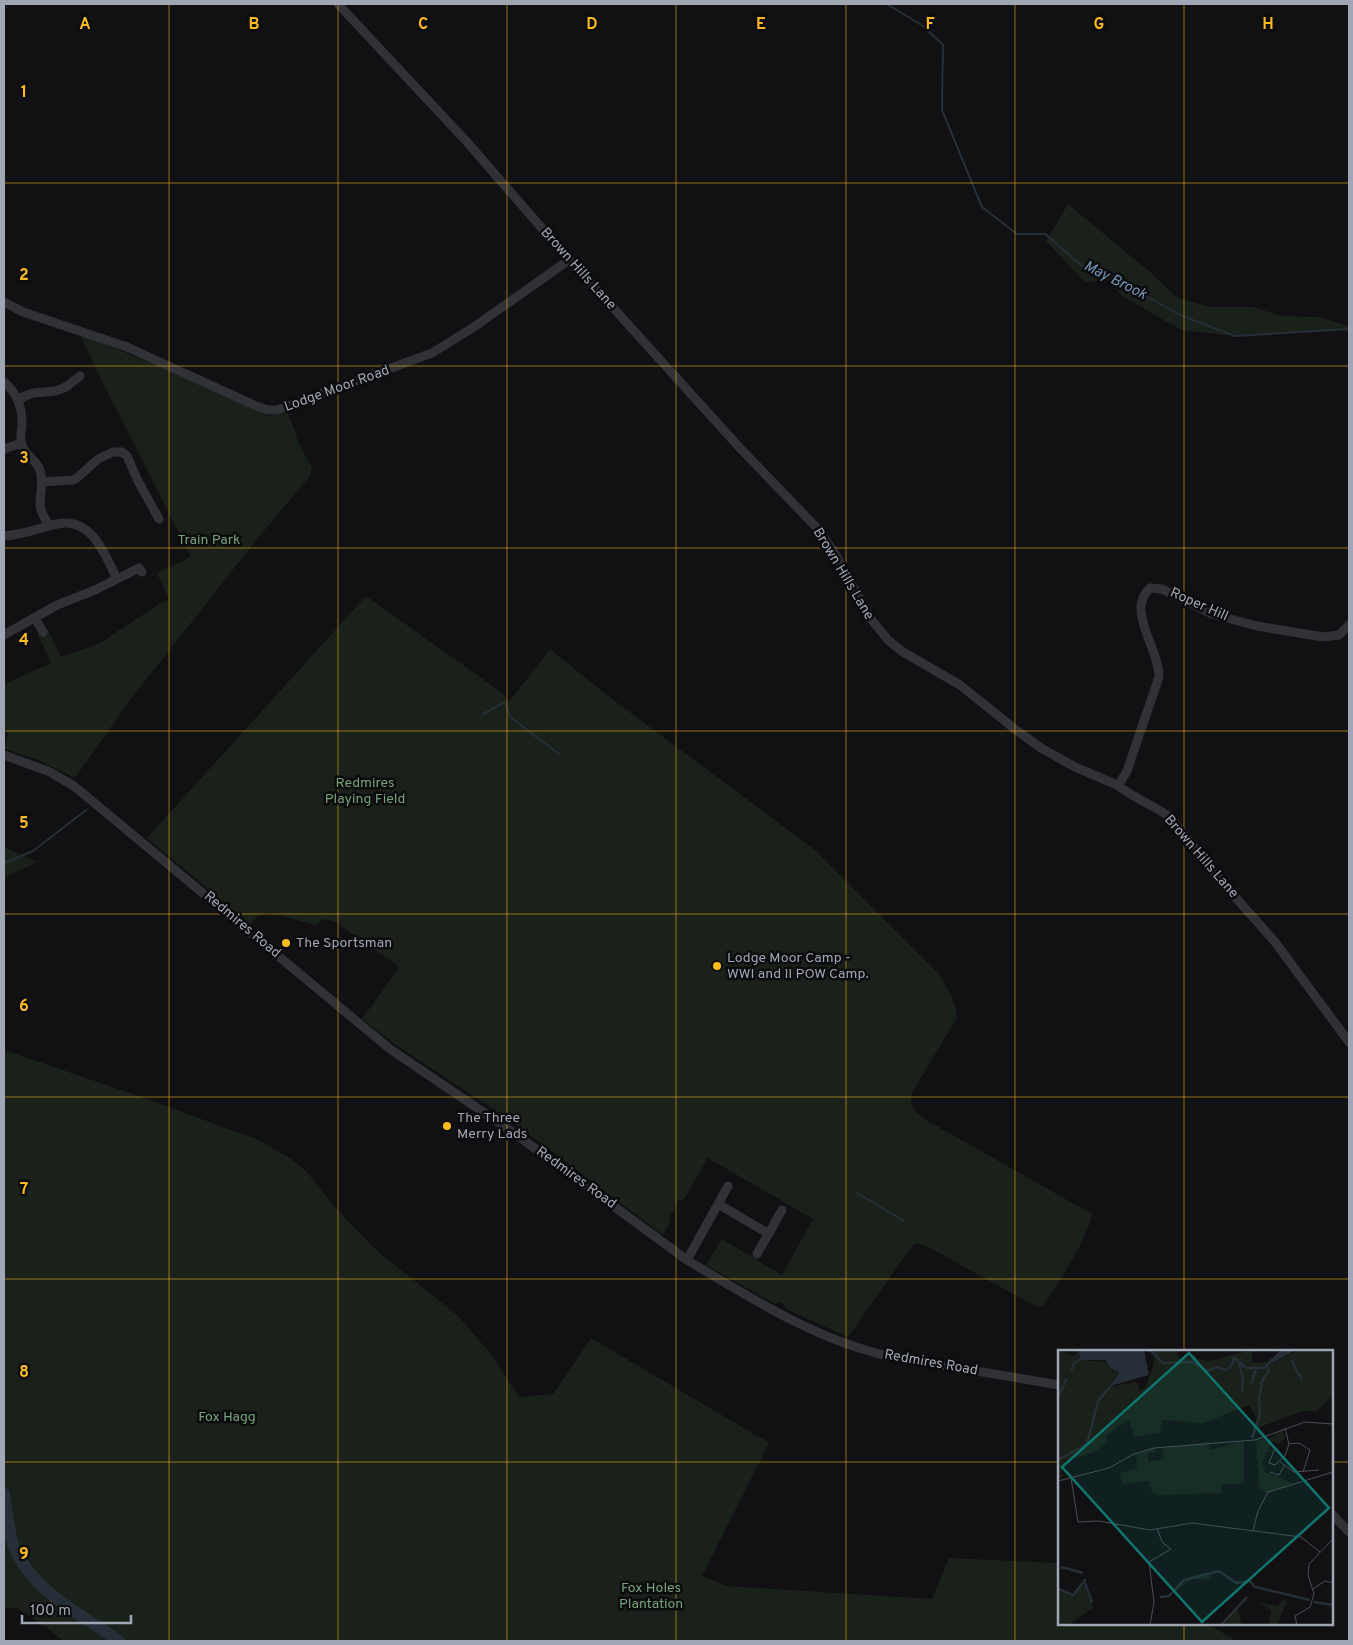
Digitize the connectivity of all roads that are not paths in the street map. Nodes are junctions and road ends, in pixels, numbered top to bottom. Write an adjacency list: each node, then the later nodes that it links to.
1 (338, 4): 2 (street, Brown Hills Lane)
2 (569, 260): 3 (street, Lodge Moor Road); 20 (street, Brown Hills Lane)
3 (4, 302)
4 (80, 376): 6 (street)
5 (4, 382): 6 (street)
6 (18, 399): 7 (street)
7 (21, 443): 8 (street); 9 (street)
8 (4, 449)
9 (42, 482): 10 (street); 11 (street)
10 (159, 518)
11 (49, 526): 12 (street); 14 (street)
12 (4, 536)
13 (141, 570): 14 (street)
14 (116, 579): 15 (street)
15 (35, 618): 17 (street); 18 (street)
16 (1349, 625): 20 (street, Roper Hill)
17 (43, 632)
18 (4, 636)
19 (4, 754): 27 (street, Redmires Road)
20 (1118, 786): 21 (street, Brown Hills Lane)
21 (1349, 1042)
22 (728, 1186): 23 (street)
23 (718, 1204): 25 (street); 27 (street)
24 (782, 1210): 25 (street)
25 (769, 1234): 26 (street)
26 (757, 1254)
27 (687, 1260): 28 (street, Redmires Road)
28 (1058, 1385)
29 (1333, 1515): 30 (street)
30 (1349, 1532)

